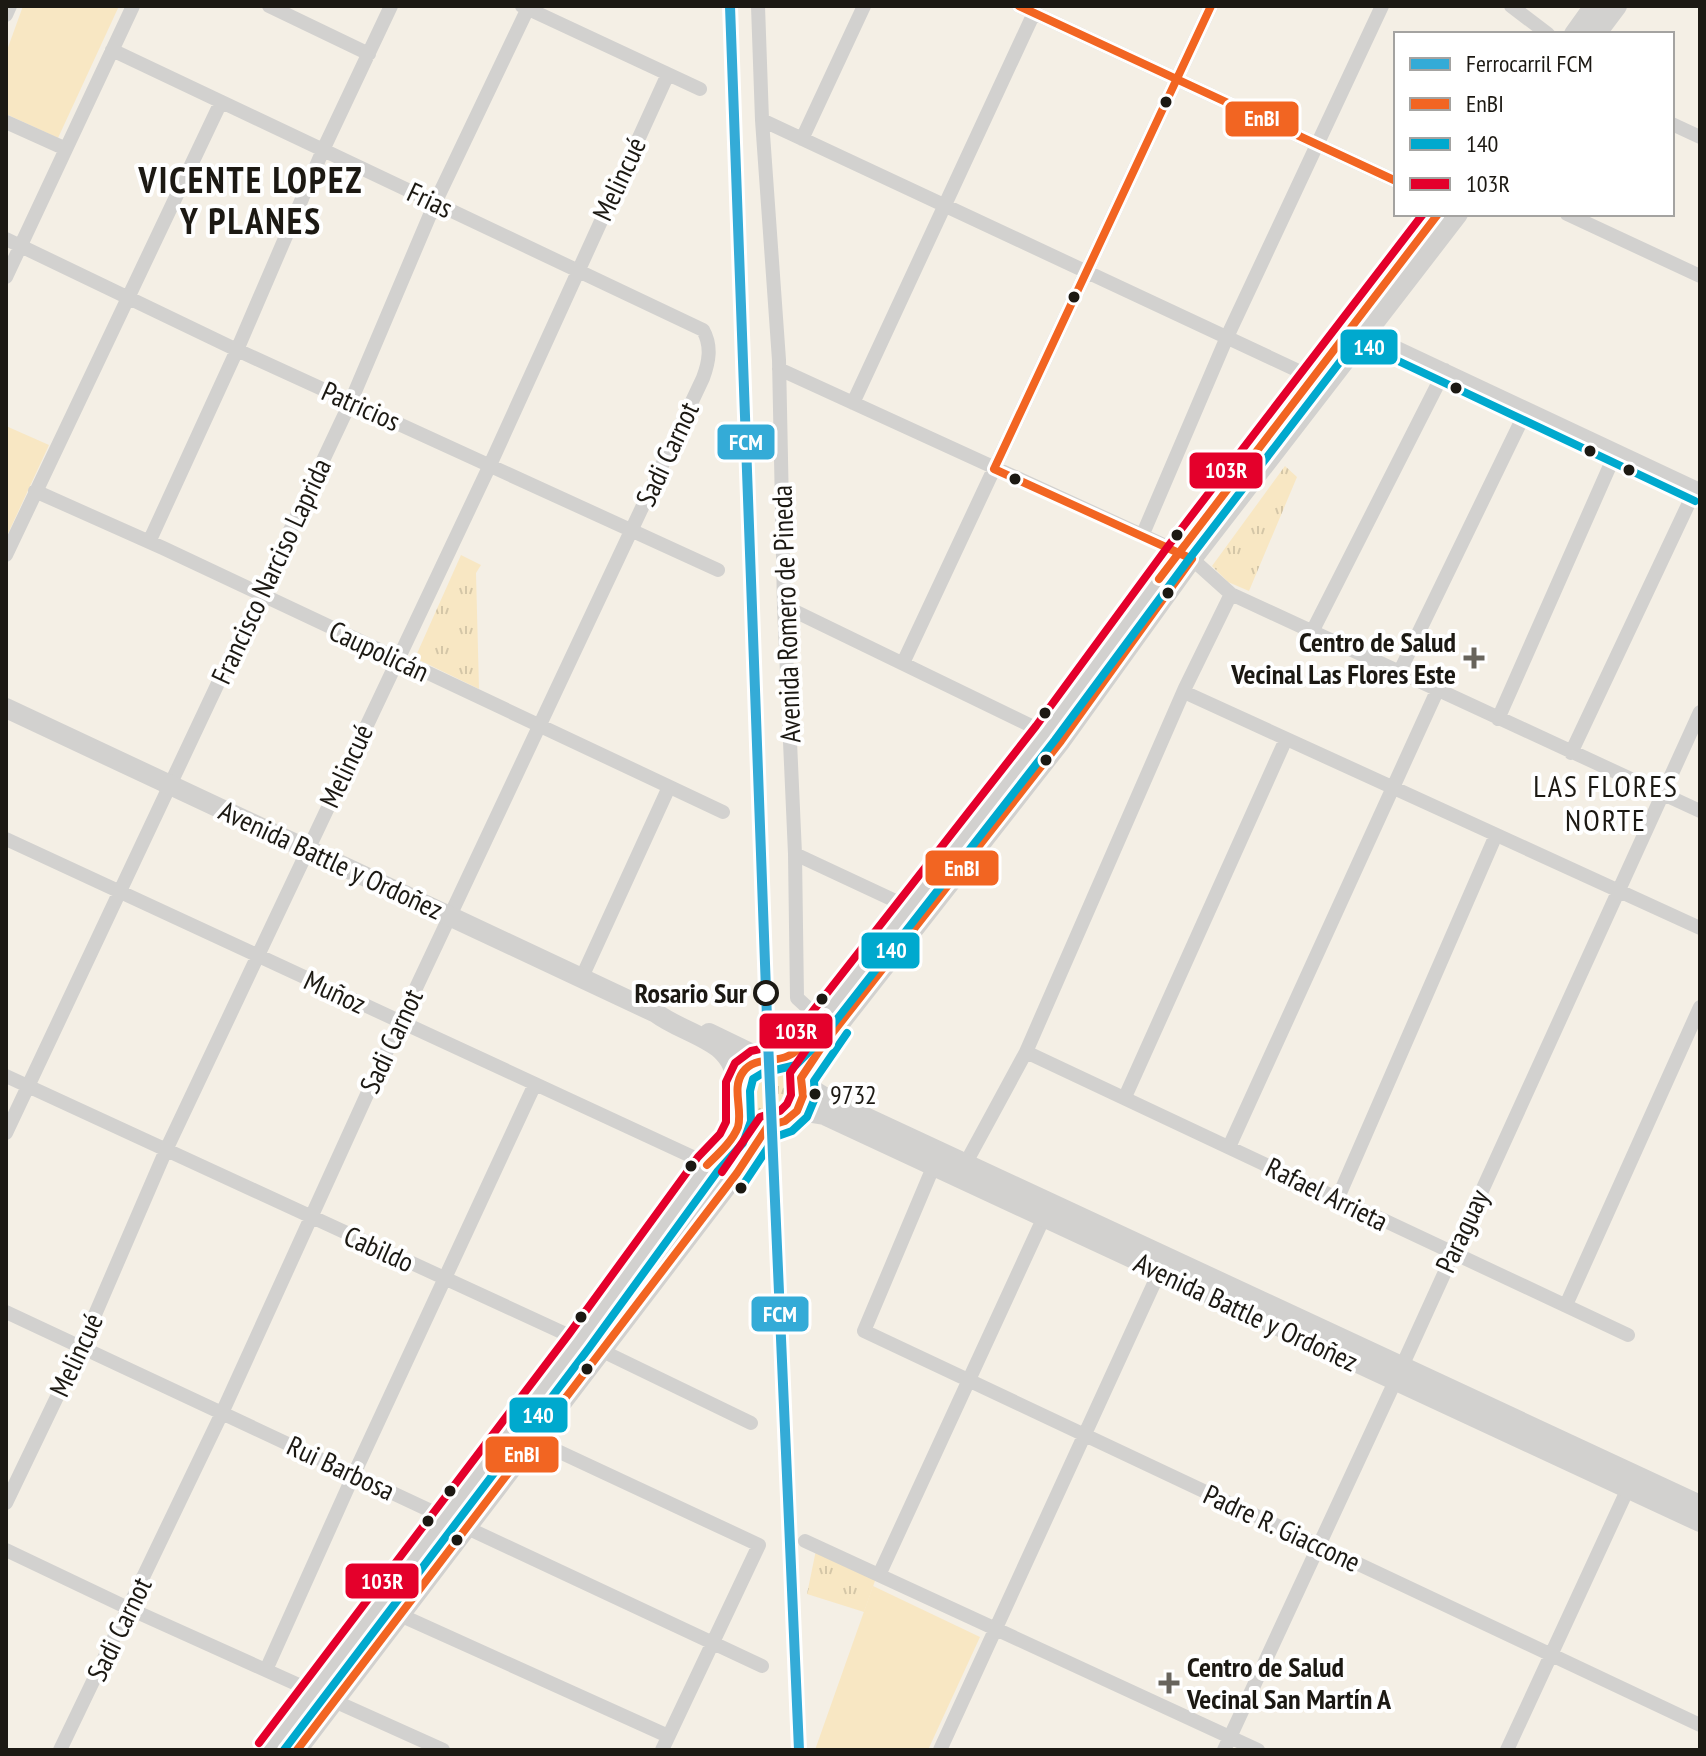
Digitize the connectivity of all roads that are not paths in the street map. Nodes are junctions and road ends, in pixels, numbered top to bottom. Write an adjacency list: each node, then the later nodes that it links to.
1 (10, 6): 15 (street)
2 (133, 6): 19 (street)
3 (269, 6): 20 (street)
4 (391, 6): 20 (street)
5 (758, 6): 25 (street, Avenida Romero de Pineda)
6 (864, 6): 29 (street)
7 (1019, 6): 14 (street)
8 (1211, 6): 22 (street)
9 (1382, 6): 30 (street)
10 (1511, 6): 16 (street)
11 (1594, 6): 17 (main road)
12 (1617, 6): 18 (main road)
13 (527, 7): 21 (street); 34 (street, Francisco Narciso Laprida)
14 (1034, 13): 22 (street); 35 (street)
15 (6, 15)
16 (1545, 32)
17 (1575, 32)
18 (1598, 32)
19 (112, 50): 24 (street, Frias); 31 (street)
20 (369, 54): 32 (street)
21 (668, 74): 23 (street); 41 (street, Melincué)
22 (1178, 80): 30 (street); 42 (street)
23 (700, 89)
24 (221, 102): 32 (street, Frias); 45 (street)
25 (762, 120): 29 (street); 50 (street, Avenida Romero de Pineda)
26 (6, 122): 31 (street)
27 (1674, 125): 28 (street)
28 (1700, 137)
29 (802, 139): 35 (street)
30 (1316, 144): 33 (street); 48 (street)
31 (66, 149): 40 (street)
32 (323, 150): 34 (street, Frias); 49 (street)
33 (1394, 180)
34 (435, 203): 41 (street, Frias); 53 (street, Francisco Narciso Laprida)
35 (944, 205): 42 (street); 54 (street)
36 (1437, 216): 47 (main road)
37 (1456, 216): 47 (main road)
38 (1571, 216): 43 (street)
39 (6, 239): 40 (street, Patricios)
40 (21, 245): 44 (street); 45 (street, Patricios)
41 (577, 270): 46 (street, Frias); 57 (street, Melincué)
42 (1087, 272): 48 (street); 58 (street)
43 (1700, 276)
44 (6, 277)
45 (127, 297): 49 (street, Patricios); 60 (street)
46 (703, 330): 61 (street, Sadi Carnot)
47 (1360, 330): 51 (street); 52 (main road)
48 (1227, 337): 52 (street); 62 (street)
49 (237, 350): 53 (street, Patricios); 63 (street)
50 (779, 369): 54 (street); 69 (street, Avenida Romero de Pineda)
51 (1445, 370): 55 (street); 70 (street)
52 (1320, 381): 65 (main road)
53 (351, 401): 57 (street, Patricios); 68 (street, Francisco Narciso Laprida)
54 (853, 403): 58 (street)
55 (1527, 409): 56 (street); 73 (street)
56 (1616, 452): 59 (street); 78 (street)
57 (490, 465): 61 (street, Patricios); 71 (street, Melincué)
58 (994, 469): 62 (street); 72 (street)
59 (1698, 489): 82 (street)
60 (35, 491): 63 (street, Caupolicán); 64 (street)
61 (632, 529): 66 (street, Patricios); 79 (street, Sadi Carnot)
62 (1142, 536): 65 (street)
63 (149, 542): 68 (street, Caupolicán)
64 (6, 555)
65 (1186, 556): 67 (street); 80 (main road)
66 (718, 570)
67 (1231, 594): 70 (street); 75 (street)
68 (260, 595): 71 (street, Caupolicán); 83 (street, Francisco Narciso Laprida)
69 (784, 606): 72 (street); 92 (street, Avenida Romero de Pineda)
70 (1312, 632): 73 (street)
71 (398, 660): 79 (street, Caupolicán); 91 (street, Melincué)
72 (903, 663): 80 (street)
73 (1399, 673): 74 (street)
74 (1437, 691): 78 (street); 85 (street)
75 (1184, 692): 81 (street); 104 (street)
76 (6, 708): 83 (main road, Avenida Battle y Ordoñez)
77 (1700, 712): 86 (street, Paraguay)
78 (1498, 719): 82 (street)
79 (540, 727): 84 (street, Caupolicán); 96 (street, Sadi Carnot)
80 (1053, 737): 95 (main road)
81 (1286, 739): 85 (street); 111 (street)
82 (1571, 753): 86 (street)
83 (171, 784): 91 (main road, Avenida Battle y Ordoñez); 93 (street, Francisco Narciso Laprida)
84 (669, 787): 88 (street, Caupolicán); 99 (street)
85 (1391, 787): 89 (street); 115 (street)
86 (1663, 796): 87 (street); 94 (street, Paraguay)
87 (1700, 811)
88 (723, 812)
89 (1496, 835): 94 (street); 120 (street)
90 (6, 839): 93 (street, Muñoz)
91 (307, 850): 96 (main road, Avenida Battle y Ordoñez); 98 (street, Melincué)
92 (795, 854): 95 (street); 102 (street, Avenida Romero de Pineda)
93 (119, 892): 98 (street, Muñoz); 109 (street, Francisco Narciso Laprida)
94 (1620, 892): 97 (street); 123 (street, Paraguay)
95 (917, 911): 102 (main road); 107 (main road)
96 (451, 916): 99 (main road, Avenida Battle y Ordoñez); 103 (street, Sadi Carnot)
97 (1700, 928)
98 (258, 956): 103 (street, Muñoz); 116 (street, Melincué)
99 (582, 977): 101 (main road, Avenida Battle y Ordoñez)
100 (1700, 1007): 126 (street)
101 (656, 1013): 105 (main road, Avenida Battle y Ordoñez); 110 (main road, Avenida Battle y Ordoñez)
102 (821, 1020): 105 (main road)
103 (400, 1022): 108 (street, Muñoz); 122 (street, Sadi Carnot)
104 (1026, 1052): 111 (street, Rafael Arrieta); 119 (street)
105 (770, 1059): 107 (main road); 110 (main road)
106 (6, 1076): 109 (street, Cabildo)
107 (802, 1081): 112 (main road); 117 (main road, Avenida Battle y Ordoñez)
108 (535, 1084): 118 (street, Muñoz); 125 (street)
109 (27, 1086): 114 (street, Francisco Narciso Laprida); 116 (street, Cabildo)
110 (738, 1096): 113 (main road); 118 (main road)
111 (1125, 1097): 115 (street, Rafael Arrieta)
112 (792, 1119): 113 (main road); 117 (main road, Avenida Battle y Ordoñez)
113 (768, 1126): 131 (main road)
114 (6, 1133)
115 (1229, 1147): 120 (street, Rafael Arrieta)
116 (166, 1150): 122 (street, Cabildo); 130 (street, Melincué)
117 (936, 1159): 119 (main road, Avenida Battle y Ordoñez); 133 (street, Padre R. Giaccone)
118 (708, 1164): 129 (main road)
119 (962, 1170): 121 (main road, Avenida Battle y Ordoñez); 124 (main road, Avenida Battle y Ordoñez)
120 (1337, 1200): 123 (street, Rafael Arrieta)
121 (1044, 1217): 124 (main road, Avenida Battle y Ordoñez); 133 (street)
122 (309, 1218): 125 (street, Cabildo); 134 (street, Sadi Carnot)
123 (1452, 1253): 126 (street, Rafael Arrieta); 132 (street, Paraguay)
124 (1163, 1265): 132 (main road, Avenida Battle y Ordoñez); 136 (street)
125 (444, 1279): 129 (street, Cabildo); 138 (street)
126 (1566, 1305): 128 (street, Rafael Arrieta)
127 (6, 1312): 130 (street, Rui Barbosa)
128 (1628, 1335)
129 (579, 1341): 131 (street, Cabildo); 142 (main road)
130 (81, 1347): 134 (street, Rui Barbosa); 140 (street, Melincué)
131 (601, 1352): 135 (street, Cabildo); 137 (main road)
132 (1398, 1375): 139 (main road, Avenida Battle y Ordoñez); 146 (street, Paraguay)
133 (969, 1379): 136 (street, Padre R. Giaccone); 148 (street)
134 (222, 1413): 138 (street, Rui Barbosa); 149 (street, Sadi Carnot)
135 (751, 1423)
136 (1085, 1435): 146 (street, Padre R. Giaccone); 151 (street)
137 (534, 1440): 144 (main road); 152 (street)
138 (354, 1474): 142 (street, Rui Barbosa); 155 (street)
139 (1631, 1481): 141 (main road, Avenida Battle y Ordoñez); 143 (main road, Avenida Battle y Ordoñez); 153 (street)
140 (6, 1503)
141 (1700, 1505)
142 (447, 1517): 144 (street, Rui Barbosa); 156 (main road)
143 (1700, 1522)
144 (467, 1527): 150 (main road); 152 (street, Rui Barbosa)
145 (805, 1541): 148 (street)
146 (1319, 1545): 153 (street, Padre R. Giaccone); 160 (street, Paraguay)
147 (6, 1550): 149 (street)
148 (879, 1575): 151 (street)
149 (130, 1609): 155 (street); 161 (street, Sadi Carnot)
150 (400, 1615): 157 (main road); 159 (street)
151 (996, 1629): 160 (street); 165 (street)
152 (713, 1642): 154 (street, Rui Barbosa); 159 (street)
153 (1551, 1655): 158 (street, Padre R. Giaccone); 167 (street)
154 (762, 1666)
155 (266, 1670): 156 (street)
156 (313, 1692): 157 (street); 162 (main road)
157 (334, 1701): 163 (main road); 164 (street)
158 (1700, 1725)
159 (665, 1743)
160 (1227, 1744): 166 (street)
161 (60, 1750)
162 (269, 1750)
163 (297, 1750)
164 (443, 1750)
165 (940, 1750)
166 (1258, 1750)
167 (1507, 1750)

